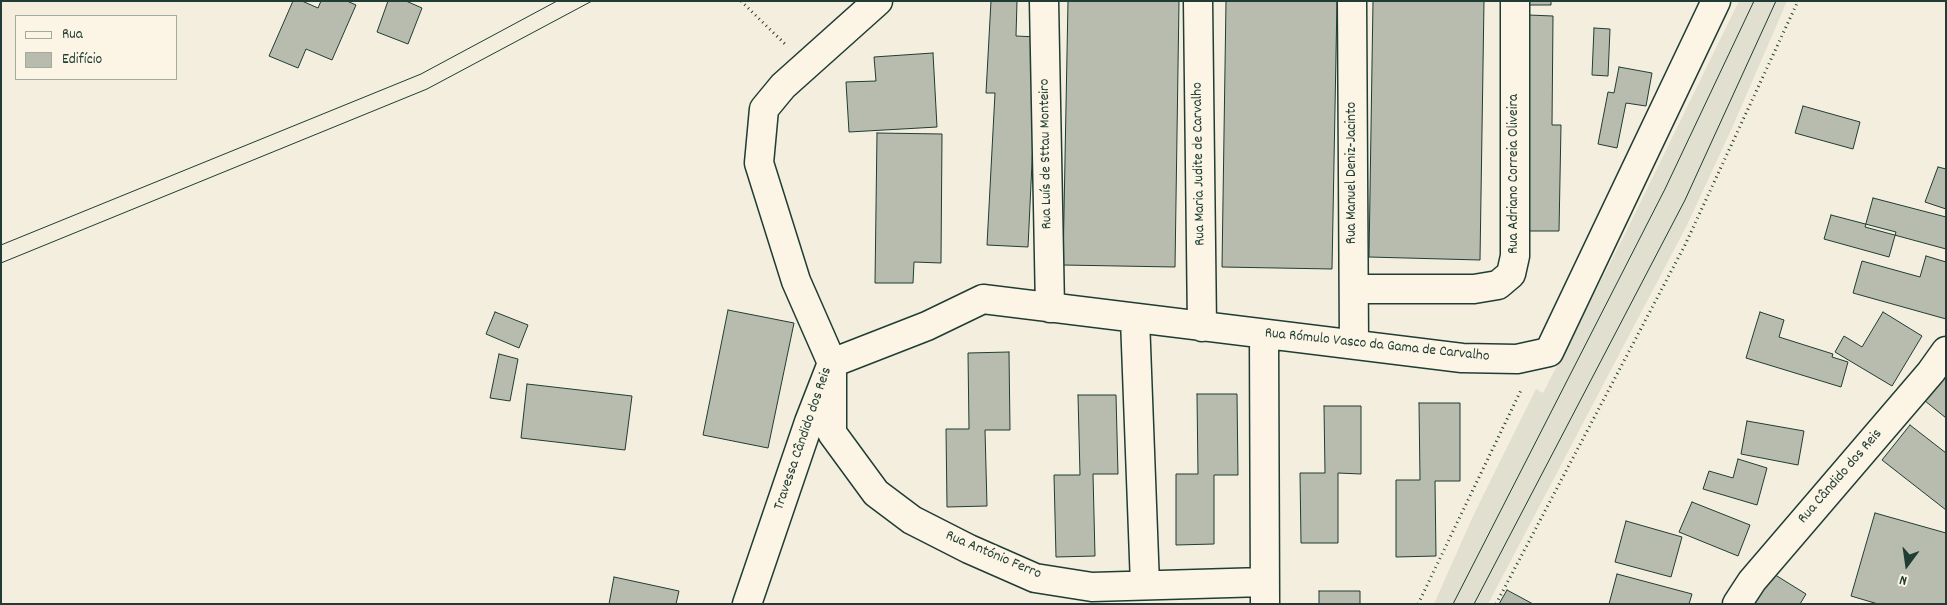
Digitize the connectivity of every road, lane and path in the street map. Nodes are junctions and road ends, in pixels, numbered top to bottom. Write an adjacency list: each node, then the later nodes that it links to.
1 (741, 1): 9 (path)
2 (878, 1): 9 (street, Travessa Cândido dos Reis)
3 (1044, 1): 11 (street, Rua Luís de Sttau Monteiro)
4 (1198, 1): 13 (street, Rua Maria Judite de Carvalho)
5 (1352, 1): 10 (street, Rua Manuel Deniz-Jacinto)
6 (1516, 1): 10 (street, Rua Adriano Correia Oliveira)
7 (1716, 1): 17 (street)
8 (1798, 1): 23 (path)
9 (807, 66): 18 (street, Travessa Cândido dos Reis)
10 (1354, 289): 15 (street, Rua Manuel Deniz-Jacinto)
11 (1050, 308): 12 (street, Rua Rómulo Vasco da Gama de Carvalho); 18 (street, Rua Rómulo Vasco da Gama de Carvalho)
12 (1135, 319): 13 (street, Rua Rómulo Vasco da Gama de Carvalho); 19 (street)
13 (1202, 327): 14 (street, Rua Rómulo Vasco da Gama de Carvalho)
14 (1264, 334): 15 (street, Rua Rómulo Vasco da Gama de Carvalho); 20 (street)
15 (1354, 344): 17 (street, Rua Rómulo Vasco da Gama de Carvalho)
16 (1946, 351): 24 (street, Rua Cândido dos Reis)
17 (1539, 354): 22 (path)
18 (832, 363): 19 (street, Rua António Ferro); 21 (street, Travessa Cândido dos Reis)
19 (1145, 585): 20 (street, Rua António Ferro)
20 (1265, 593)
21 (747, 604)
22 (1418, 604)
23 (1496, 604)
24 (1736, 604)

